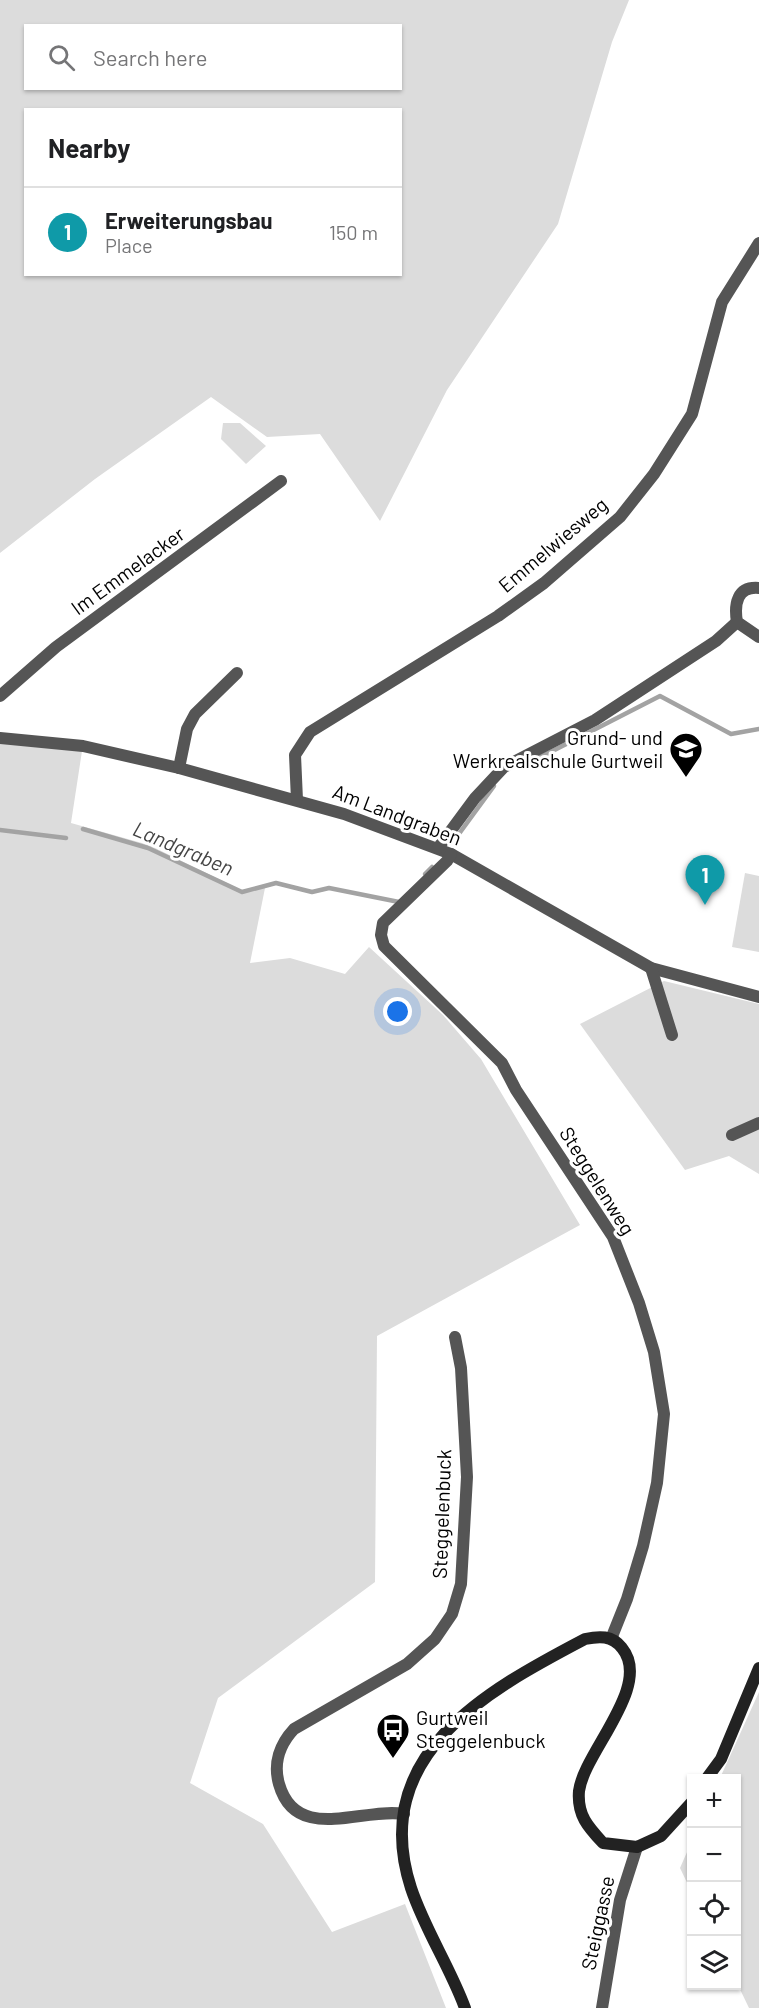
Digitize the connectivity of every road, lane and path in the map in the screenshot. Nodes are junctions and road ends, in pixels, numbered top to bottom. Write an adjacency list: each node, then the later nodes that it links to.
1 (759, 243): 10 (street, Emmelwiesweg)
2 (281, 481): 7 (street, Im Emmelacker)
3 (759, 588): 4 (street)
4 (737, 622): 5 (street); 11 (street)
5 (759, 637)
6 (237, 673): 9 (street)
7 (0, 696)
8 (0, 738): 9 (street, Am Landgraben)
9 (179, 768): 10 (street, Am Landgraben)
10 (297, 800): 11 (street, Am Landgraben)
11 (438, 848): 12 (street, Am Landgraben)
12 (451, 854): 13 (street, Am Landgraben); 19 (street, Steggelenweg)
13 (651, 968): 14 (street, Am Landgraben); 15 (street)
14 (759, 997)
15 (672, 1035)
16 (759, 1123): 17 (street)
17 (732, 1135)
18 (455, 1338): 23 (street, Steggelenbuck)
19 (611, 1639): 23 (main road); 24 (main road)
20 (759, 1668): 21 (main road)
21 (710, 1774)
22 (687, 1807): 24 (main road)
23 (404, 1814): 25 (main road)
24 (637, 1847): 26 (street, Steiggasse)
25 (465, 2008)
26 (602, 2008)

